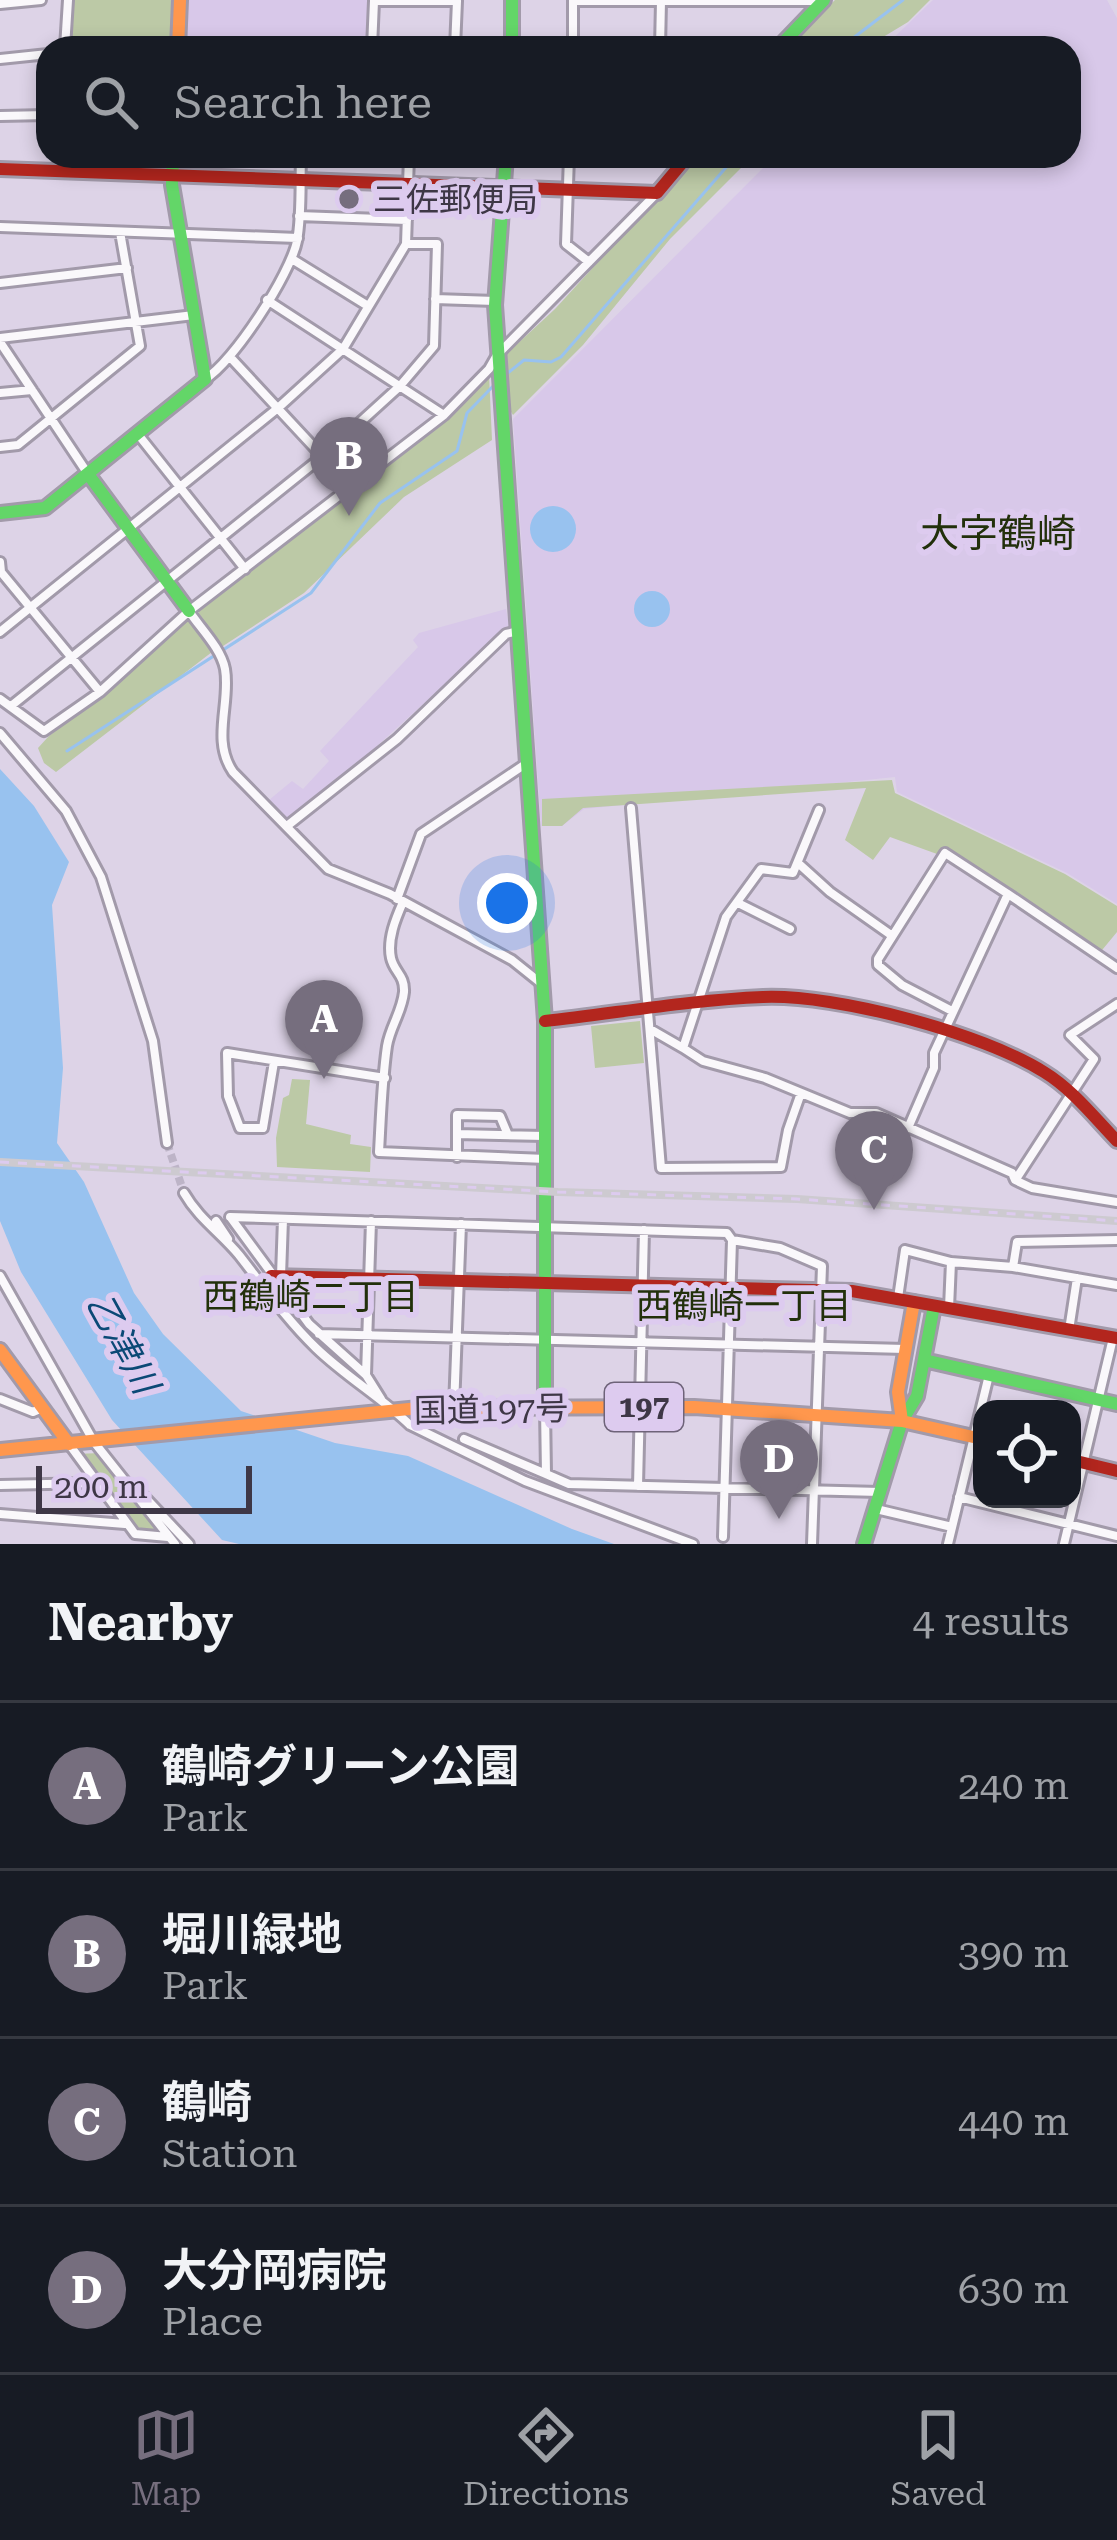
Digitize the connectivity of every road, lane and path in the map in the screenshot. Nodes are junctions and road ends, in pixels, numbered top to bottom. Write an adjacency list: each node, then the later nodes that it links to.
1 (41, 0): 7 (street)
2 (68, 0): 8 (street)
3 (180, 0): 9 (main road)
4 (512, 0): 12 (main road)
5 (661, 0): 6 (street); 13 (street); 14 (street)
6 (824, 0): 15 (main road)
7 (0, 4)
8 (66, 36)
9 (178, 36)
10 (373, 36): 11 (street)
11 (456, 36)
12 (512, 36)
13 (573, 36)
14 (660, 36)
15 (790, 36)
16 (36, 55): 17 (street)
17 (0, 59)
18 (36, 115): 19 (street)
19 (0, 116)
20 (172, 168): 27 (main road)
21 (300, 168): 28 (street)
22 (409, 168): 29 (street)
23 (504, 168): 30 (main road)
24 (569, 168): 31 (street)
25 (678, 168): 32 (main road)
26 (0, 169): 27 (main road)
27 (172, 175): 28 (main road); 37 (main road)
28 (300, 180): 29 (main road); 33 (street)
29 (408, 184): 30 (main road); 34 (street)
30 (502, 187): 31 (main road); 46 (main road)
31 (568, 190): 32 (main road); 41 (street)
32 (657, 193): 41 (street)
33 (298, 217): 34 (street); 38 (street)
34 (407, 220): 39 (street)
35 (0, 227): 36 (street)
36 (120, 232): 37 (street); 42 (street)
37 (180, 234): 38 (street); 48 (main road)
38 (298, 238): 40 (street)
39 (406, 244): 44 (street); 47 (street)
40 (292, 259): 45 (street); 47 (street)
41 (589, 262): 52 (street)
42 (127, 268): 43 (street); 49 (street)
43 (0, 283)
44 (435, 298): 46 (street); 55 (street)
45 (267, 300): 51 (street); 53 (street)
46 (495, 301): 52 (main road)
47 (368, 306): 51 (street)
48 (194, 315): 49 (street); 54 (main road)
49 (136, 322): 50 (street); 60 (street)
50 (0, 340): 56 (street)
51 (343, 350): 55 (street); 58 (street)
52 (496, 355): 59 (street); 76 (main road)
53 (231, 358): 54 (street); 58 (street)
54 (205, 379): 61 (main road)
55 (400, 386): 59 (street); 63 (street)
56 (32, 390): 57 (street); 60 (street)
57 (0, 394)
58 (278, 408): 63 (street); 66 (street)
59 (444, 415): 65 (street)
60 (51, 418): 62 (street); 64 (street)
61 (137, 433): 64 (main road); 66 (street)
62 (0, 447)
63 (323, 457): 65 (street); 69 (street)
64 (88, 474): 67 (main road); 68 (main road)
65 (349, 485): 71 (street)
66 (180, 487): 68 (street); 69 (street)
67 (0, 513)
68 (129, 530): 73 (main road); 74 (street)
69 (221, 538): 71 (street); 73 (street)
70 (0, 562): 72 (street)
71 (245, 569): 75 (street)
72 (1, 572): 74 (street)
73 (166, 581): 75 (main road); 78 (street)
74 (31, 608): 77 (street); 78 (street)
75 (189, 611): 79 (street); 86 (street)
76 (518, 631): 83 (main road); 86 (street)
77 (0, 632)
78 (71, 658): 79 (street); 81 (street)
79 (100, 692): 81 (street)
80 (0, 699): 81 (street)
81 (11, 706)
82 (2, 737): 112 (street)
83 (529, 761): 89 (street); 94 (main road)
84 (631, 808): 97 (street)
85 (819, 810): 87 (street)
86 (286, 826): 89 (street)
87 (798, 863): 90 (street); 92 (street)
88 (1008, 894): 92 (street); 93 (street); 98 (street)
89 (400, 900): 94 (street); 104 (street)
90 (737, 902): 91 (street); 95 (street)
91 (790, 929)
92 (892, 935): 98 (street)
93 (1117, 968)
94 (542, 984): 99 (main road)
95 (694, 1005): 97 (main road); 101 (main road); 102 (street)
96 (1116, 1006): 106 (street)
97 (647, 1010): 99 (main road); 100 (street)
98 (952, 1011): 101 (street)
99 (545, 1021): 110 (main road)
100 (649, 1028): 102 (street); 105 (street)
101 (944, 1031): 106 (main road); 107 (street)
102 (682, 1048): 105 (street)
103 (274, 1062): 103 (street); 104 (street)
104 (385, 1078): 113 (street)
105 (802, 1093): 107 (street)
106 (1070, 1095): 111 (main road); 115 (street)
107 (908, 1128): 115 (street)
108 (457, 1134): 109 (street); 109 (street); 113 (street)
109 (508, 1135): 110 (street)
110 (547, 1136): 114 (main road)
111 (1117, 1142)
112 (166, 1143)
113 (457, 1157): 114 (street)
114 (548, 1159): 122 (main road)
115 (1016, 1180): 117 (street)
116 (184, 1193): 126 (street)
117 (1117, 1202)
118 (283, 1219): 120 (street); 130 (street); 130 (street)
119 (216, 1221): 126 (street)
120 (371, 1221): 121 (street); 131 (street)
121 (461, 1224): 122 (street); 133 (street)
122 (546, 1227): 123 (street); 134 (main road)
123 (644, 1230): 124 (street); 136 (street)
124 (732, 1240): 137 (street); 138 (street)
125 (1117, 1240): 128 (street)
126 (236, 1251): 162 (street)
127 (951, 1262): 128 (street); 139 (street); 142 (street)
128 (1013, 1267): 132 (street)
129 (0, 1276): 172 (street)
130 (276, 1276): 131 (main road); 144 (street)
131 (370, 1278): 133 (main road); 145 (street)
132 (1077, 1278): 135 (street); 143 (street)
133 (459, 1280): 134 (main road); 146 (street)
134 (545, 1283): 136 (main road); 148 (main road)
135 (1117, 1285)
136 (643, 1286): 137 (main road); 149 (street)
137 (730, 1288): 138 (main road); 150 (street)
138 (821, 1290): 139 (main road); 151 (street)
139 (898, 1298): 140 (main road)
140 (914, 1302): 141 (main road); 153 (main road)
141 (934, 1306): 142 (main road); 154 (main road)
142 (949, 1309): 143 (main road)
143 (1069, 1330): 147 (main road)
144 (319, 1334): 145 (street); 156 (street)
145 (368, 1335): 146 (street); 156 (street)
146 (457, 1337): 148 (street); 165 (street)
147 (1115, 1338): 155 (street)
148 (544, 1340): 149 (street); 166 (main road)
149 (641, 1342): 150 (street); 163 (street)
150 (729, 1344): 151 (street); 167 (street)
151 (819, 1347): 153 (street); 168 (street)
152 (0, 1350): 164 (main road)
153 (905, 1352): 154 (street); 169 (main road)
154 (924, 1360): 157 (main road); 169 (main road)
155 (1112, 1362): 160 (street)
156 (366, 1375): 162 (street)
157 (989, 1375): 159 (street); 160 (main road)
158 (0, 1400): 164 (street)
159 (985, 1400)
160 (1098, 1400): 161 (main road); 175 (street)
161 (1117, 1404)
162 (388, 1407): 165 (main road, 国道197号 / 197); 172 (main road, 国道197号 / 197); 198 (street)
163 (640, 1407): 166 (main road, 国道197号 / 197); 167 (main road, 国道197号 / 197); 183 (street)
164 (42, 1408): 173 (main road)
165 (454, 1408): 166 (main road, 国道197号 / 197)
166 (545, 1408): 179 (street)
167 (727, 1409): 168 (main road, 国道197号 / 197); 184 (street)
168 (817, 1415): 169 (main road, 国道197号 / 197); 185 (street)
169 (902, 1421): 170 (main road, 国道197号 / 197); 186 (main road)
170 (973, 1437)
171 (464, 1439): 179 (street)
172 (101, 1441): 173 (main road, 国道197号 / 197); 180 (street)
173 (69, 1444): 174 (main road, 国道197号 / 197); 181 (street)
174 (0, 1450)
175 (1081, 1450)
176 (973, 1454): 187 (street)
177 (1081, 1463): 178 (main road)
178 (1117, 1471)
179 (546, 1474): 183 (street)
180 (123, 1476): 196 (street); 197 (street)
181 (94, 1483): 182 (street); 191 (street)
182 (0, 1485)
183 (638, 1486): 184 (street)
184 (725, 1488): 185 (street); 195 (street)
185 (814, 1490): 186 (street); 199 (street)
186 (881, 1492): 189 (main road)
187 (959, 1497): 192 (street); 193 (street)
188 (1070, 1508): 192 (street)
189 (876, 1509): 193 (street); 200 (main road)
190 (0, 1514): 191 (street)
191 (127, 1524): 196 (street)
192 (1068, 1524): 194 (street); 202 (street)
193 (952, 1527): 201 (street)
194 (1117, 1536)
195 (723, 1537)
196 (172, 1540)
197 (189, 1544)
198 (694, 1544)
199 (812, 1544)
200 (864, 1544)
201 (948, 1544)
202 (1064, 1544)

